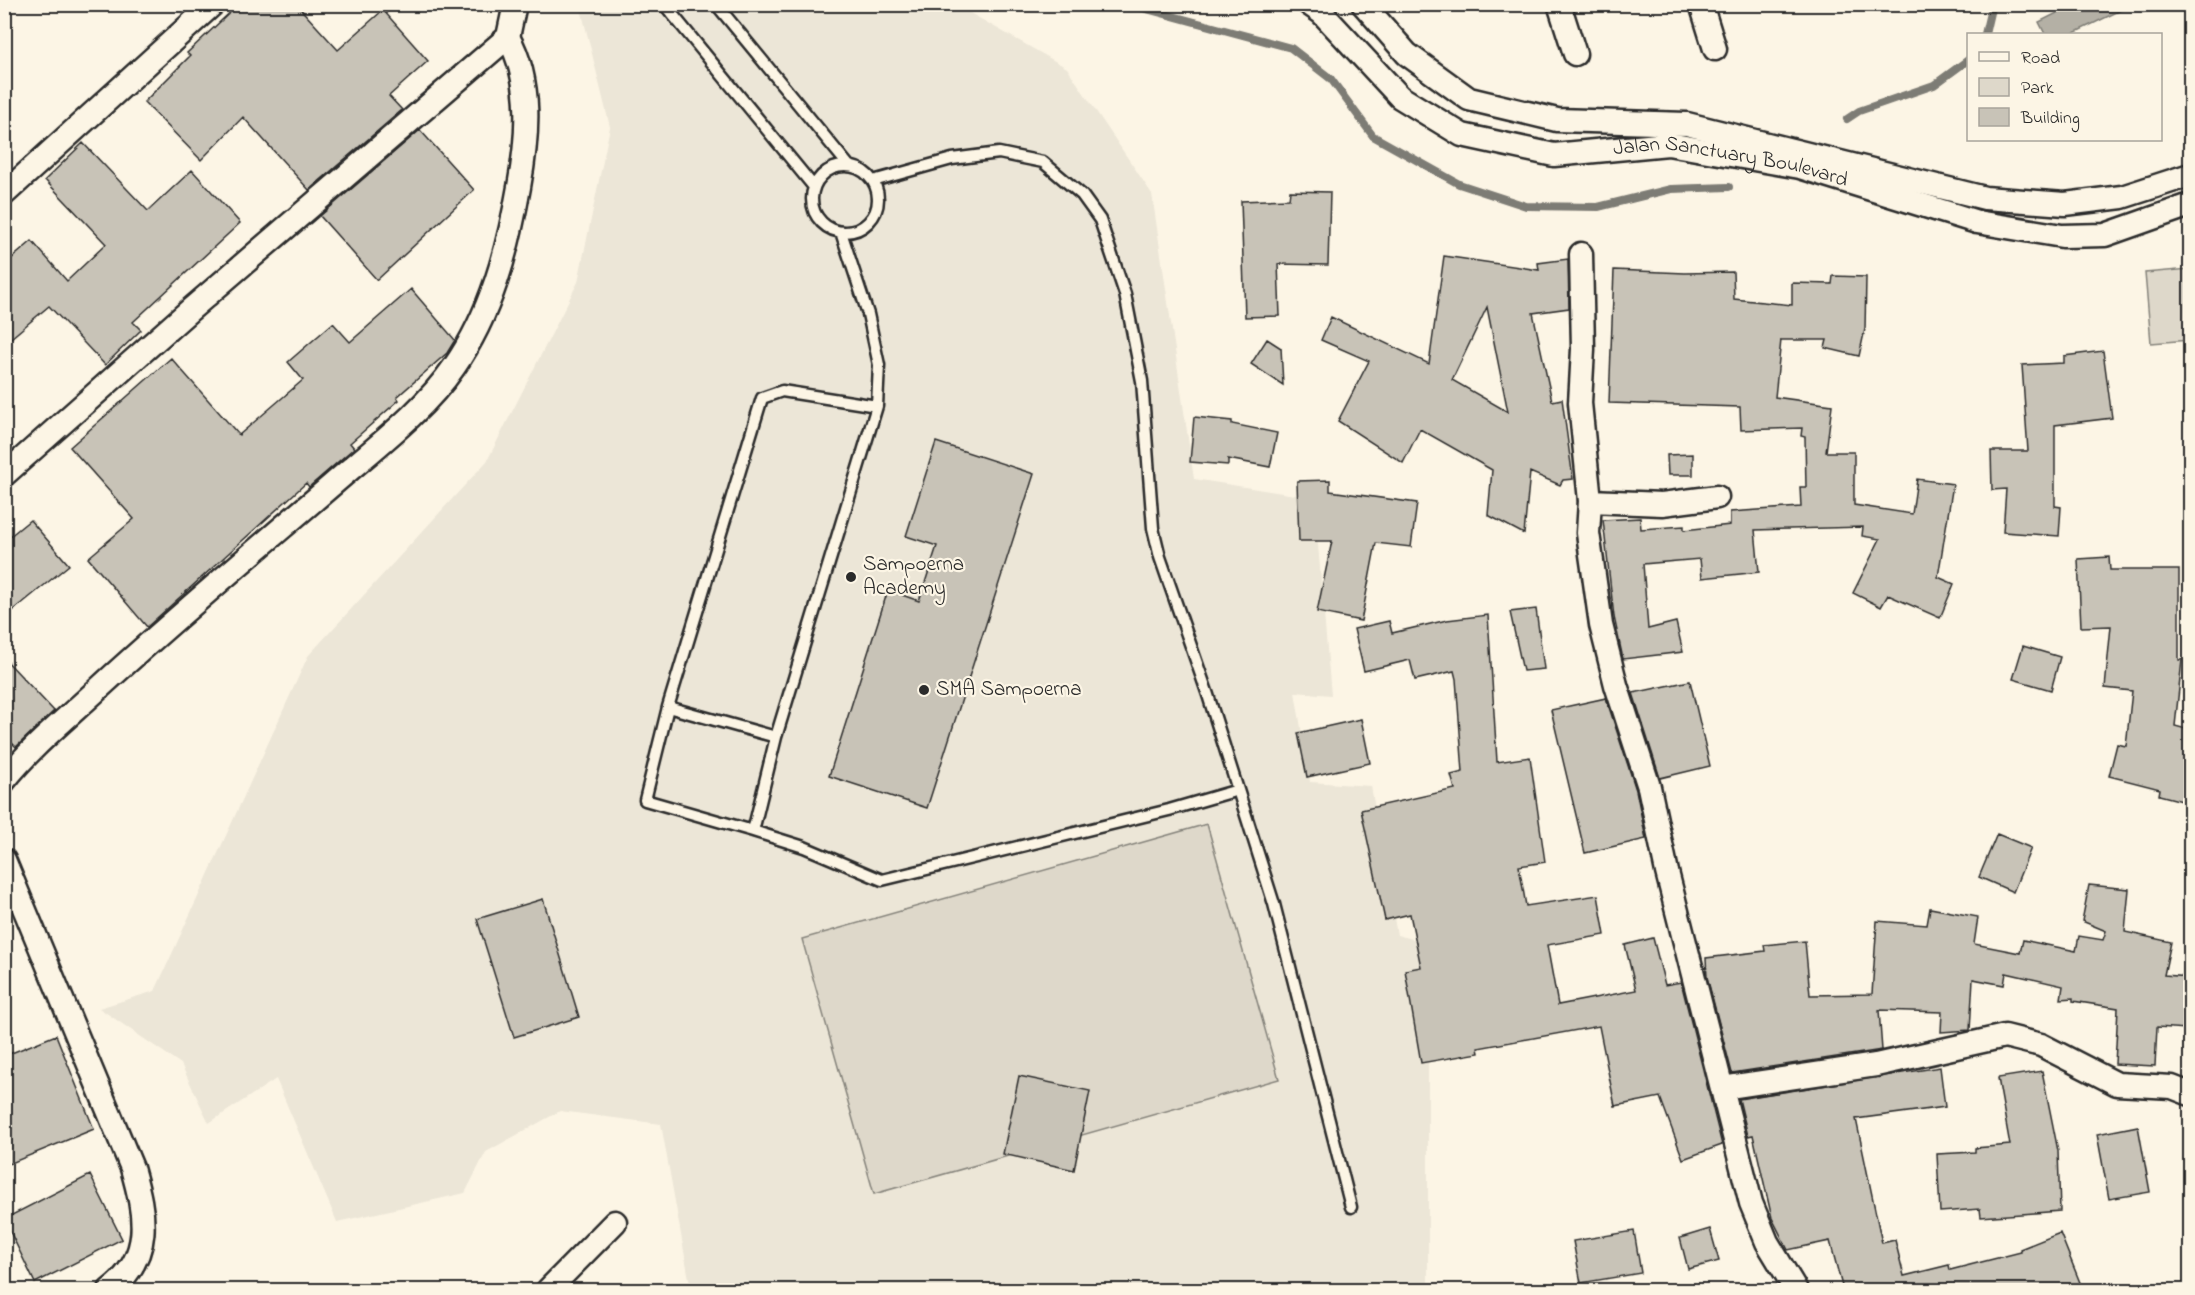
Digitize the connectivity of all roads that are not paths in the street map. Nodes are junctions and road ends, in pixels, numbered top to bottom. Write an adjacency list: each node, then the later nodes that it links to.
1 (213, 4): 16 (street)
2 (515, 4): 9 (street)
3 (664, 4): 15 (lane)
4 (716, 4): 12 (lane)
5 (1309, 4): 17 (street, Jalan Sanctuary Boulevard)
6 (1363, 4): 13 (street, Jalan Sanctuary Boulevard)
7 (1559, 4): 11 (street)
8 (1701, 4): 10 (street)
9 (508, 37): 21 (street); 26 (street)
10 (1715, 49)
11 (1575, 54)
12 (849, 166): 14 (lane); 15 (lane)
13 (2190, 175)
14 (873, 181): 18 (lane); 27 (lane)
15 (814, 187): 18 (lane)
16 (4, 194)
17 (2190, 205)
18 (841, 232): 20 (lane)
19 (1581, 254): 23 (street)
20 (877, 406): 24 (lane); 25 (lane)
21 (4, 476)
22 (1717, 497): 23 (street)
23 (1590, 501): 30 (street)
24 (668, 707): 25 (lane); 28 (lane)
25 (776, 736): 28 (lane)
26 (4, 781)
27 (1238, 790): 28 (lane); 32 (lane)
28 (753, 831)
29 (4, 860): 34 (street)
30 (1722, 1088): 31 (street); 36 (street)
31 (2190, 1094)
32 (1351, 1207)
33 (615, 1222): 35 (street)
34 (110, 1290)
35 (548, 1290)
36 (1796, 1290)

